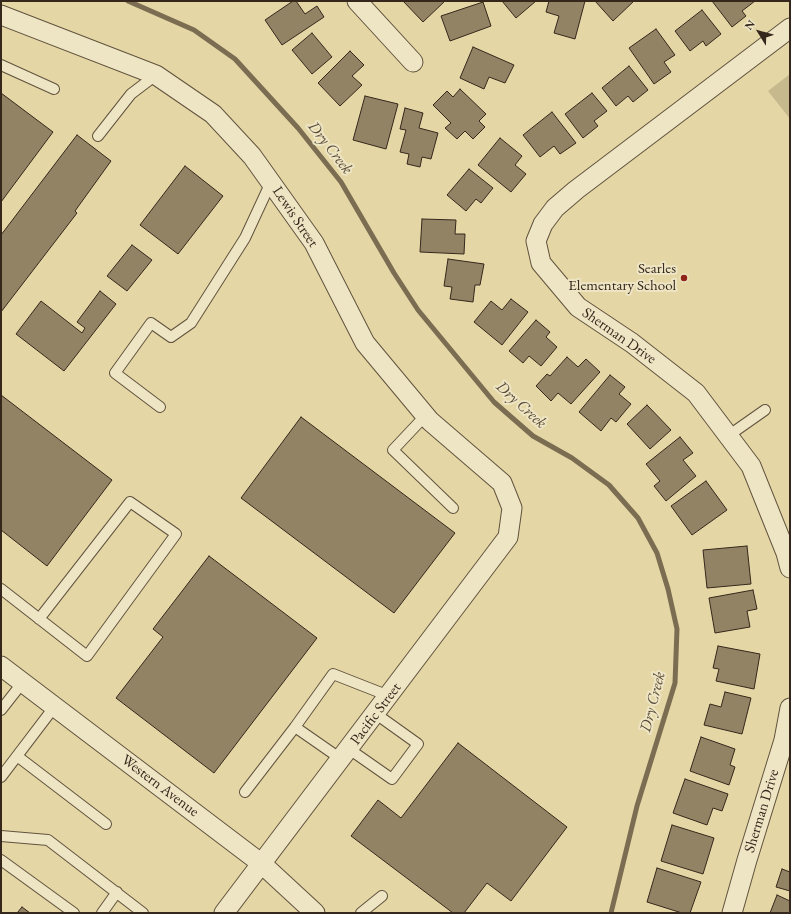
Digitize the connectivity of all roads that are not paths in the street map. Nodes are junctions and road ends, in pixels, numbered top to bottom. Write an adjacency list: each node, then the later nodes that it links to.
1 (357, 1): 4 (street)
2 (1, 15): 6 (street, Lewis Street)
3 (790, 28): 13 (street, Sherman Drive)
4 (413, 62)
5 (1, 65): 7 (lane)
6 (156, 75): 8 (lane); 9 (street, Lewis Street)
7 (54, 89)
8 (98, 136)
9 (271, 182): 10 (lane); 12 (street, Lewis Street)
10 (160, 407)
11 (765, 410): 13 (lane)
12 (425, 416): 14 (lane); 15 (street, Lewis Street)
13 (728, 436): 16 (street, Sherman Drive)
14 (453, 508)
15 (512, 508): 21 (street, Pacific Street)
16 (790, 568)
17 (1, 589): 18 (lane)
18 (39, 619): 18 (lane)
19 (1, 666): 20 (street, Western Avenue)
20 (23, 682): 22 (street, Western Avenue); 24 (lane)
21 (389, 696): 25 (street, Pacific Street); 26 (lane)
22 (55, 706): 28 (lane); 34 (street, Western Avenue)
23 (790, 708): 43 (street, Sherman Drive)
24 (1, 710)
25 (376, 714): 27 (street, Pacific Street); 27 (lane)
26 (295, 727): 27 (lane); 30 (lane)
27 (345, 754): 34 (street, Pacific Street)
28 (17, 756): 29 (lane); 31 (lane)
29 (1, 777)
30 (245, 792)
31 (106, 824)
32 (1, 836): 35 (lane)
33 (1, 860): 37 (lane)
34 (262, 864): 40 (street, Pacific Street); 41 (street, Western Avenue)
35 (117, 892): 38 (lane); 39 (lane)
36 (382, 896): 42 (lane)
37 (74, 913)
38 (102, 913)
39 (143, 913)
40 (224, 913)
41 (315, 913)
42 (361, 913)
43 (732, 913)

